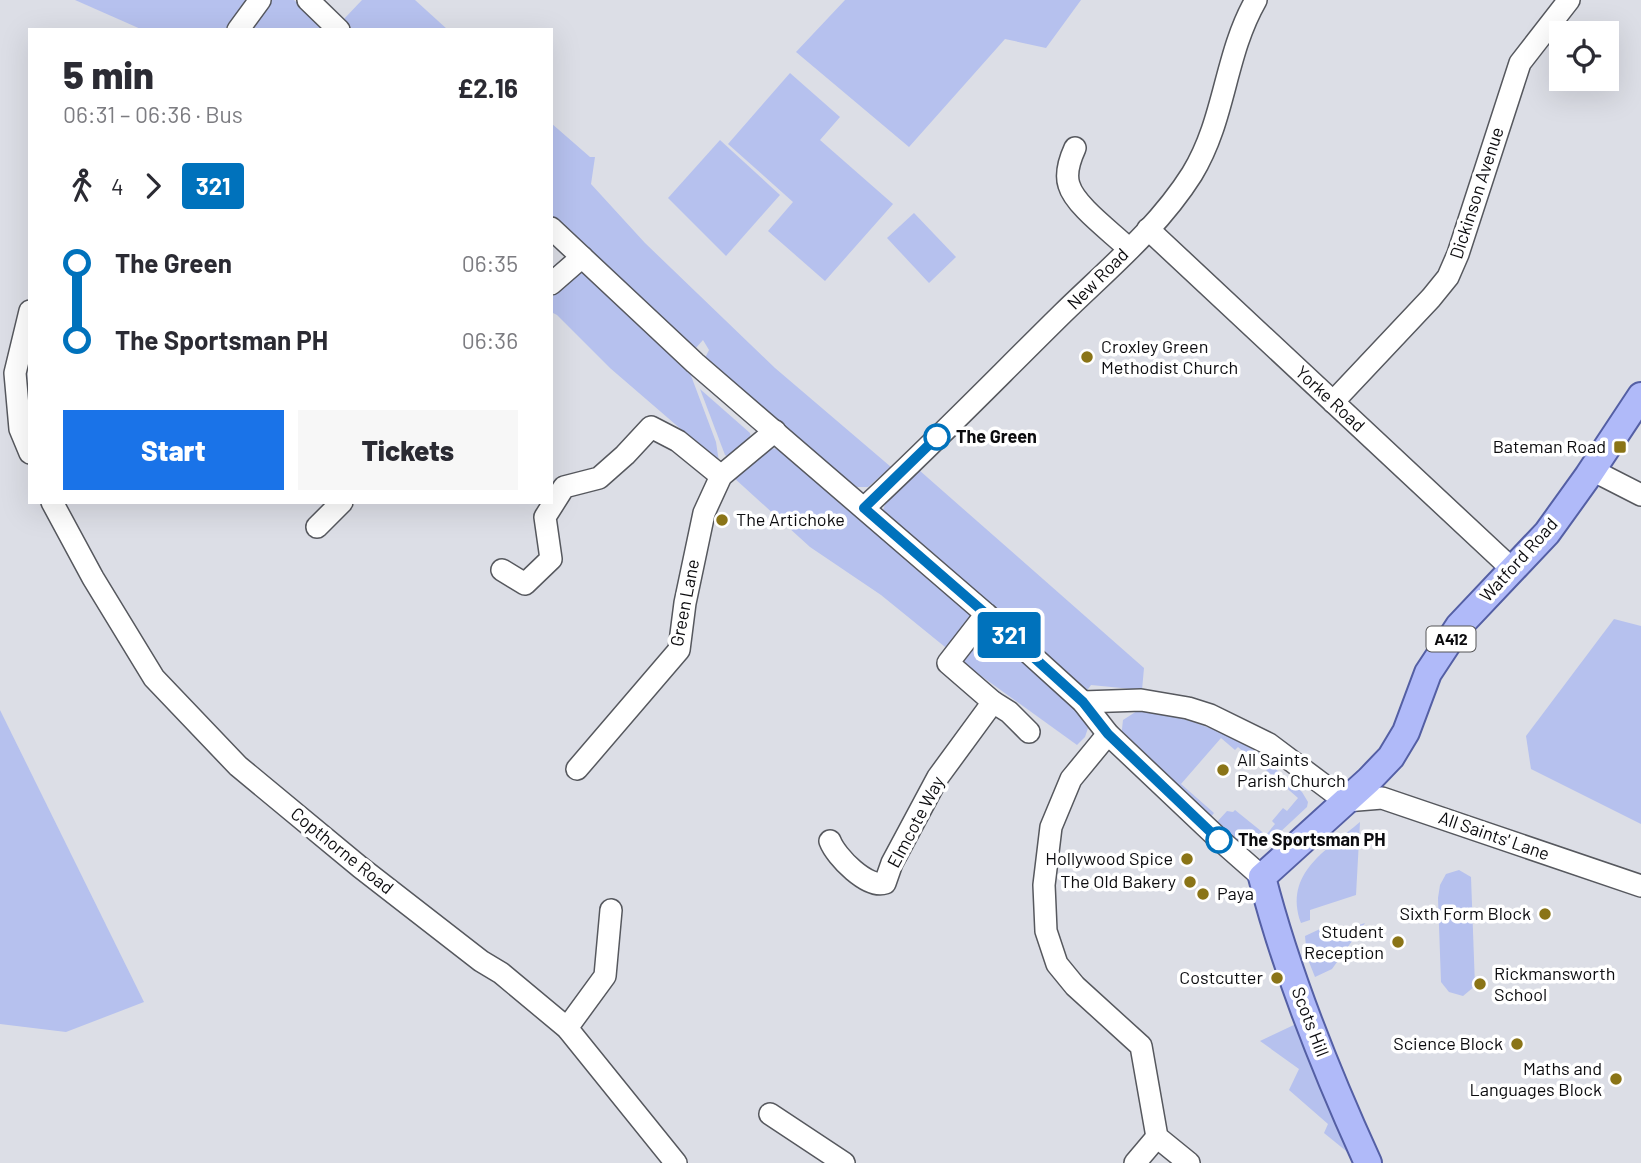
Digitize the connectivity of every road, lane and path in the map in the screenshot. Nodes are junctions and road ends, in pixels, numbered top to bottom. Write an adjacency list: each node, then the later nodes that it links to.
1 (260, 0): 5 (street)
2 (308, 0): 6 (street)
3 (1256, 0): 8 (street, New Road)
4 (1569, 0): 15 (street, Dickinson Avenue)
5 (239, 28)
6 (337, 28)
7 (1075, 148): 10 (street)
8 (1148, 229): 10 (street, New Road); 15 (street, Yorke Road)
9 (553, 230): 11 (street)
10 (1129, 248): 23 (street, New Road)
11 (582, 257): 12 (street); 16 (street)
12 (553, 282)
13 (28, 319): 17 (street)
14 (1641, 396): 18 (main road, Watford Road / A412)
15 (1333, 402): 25 (street, Yorke Road)
16 (775, 431): 19 (street, Green Lane); 23 (street)
17 (28, 448)
18 (1592, 470): 20 (street); 25 (main road, Watford Road / A412)
19 (721, 476): 26 (street); 32 (street, Green Lane)
20 (1641, 495)
21 (53, 504): 38 (street, Copthorne Road)
22 (340, 504): 24 (street)
23 (864, 508): 27 (street)
24 (317, 527)
25 (1512, 569): 33 (main road, Watford Road / A412)
26 (502, 570)
27 (986, 614): 28 (street); 29 (street)
28 (993, 702): 30 (street); 34 (street, Elmcote Way)
29 (1083, 702): 31 (street); 33 (street)
30 (1029, 732)
31 (1108, 734): 35 (street); 40 (street)
32 (577, 769)
33 (1345, 801): 35 (main road, Watford Road / A412); 36 (street, All Saints' Lane)
34 (830, 841)
35 (1262, 877): 45 (main road, Scots Hill)
36 (1641, 886)
37 (611, 910): 38 (street)
38 (567, 1028): 41 (street, Copthorne Road)
39 (770, 1114): 42 (street)
40 (1157, 1137): 43 (street); 44 (street)
41 (676, 1163)
42 (844, 1163)
43 (1135, 1163)
44 (1189, 1163)
45 (1368, 1163)

